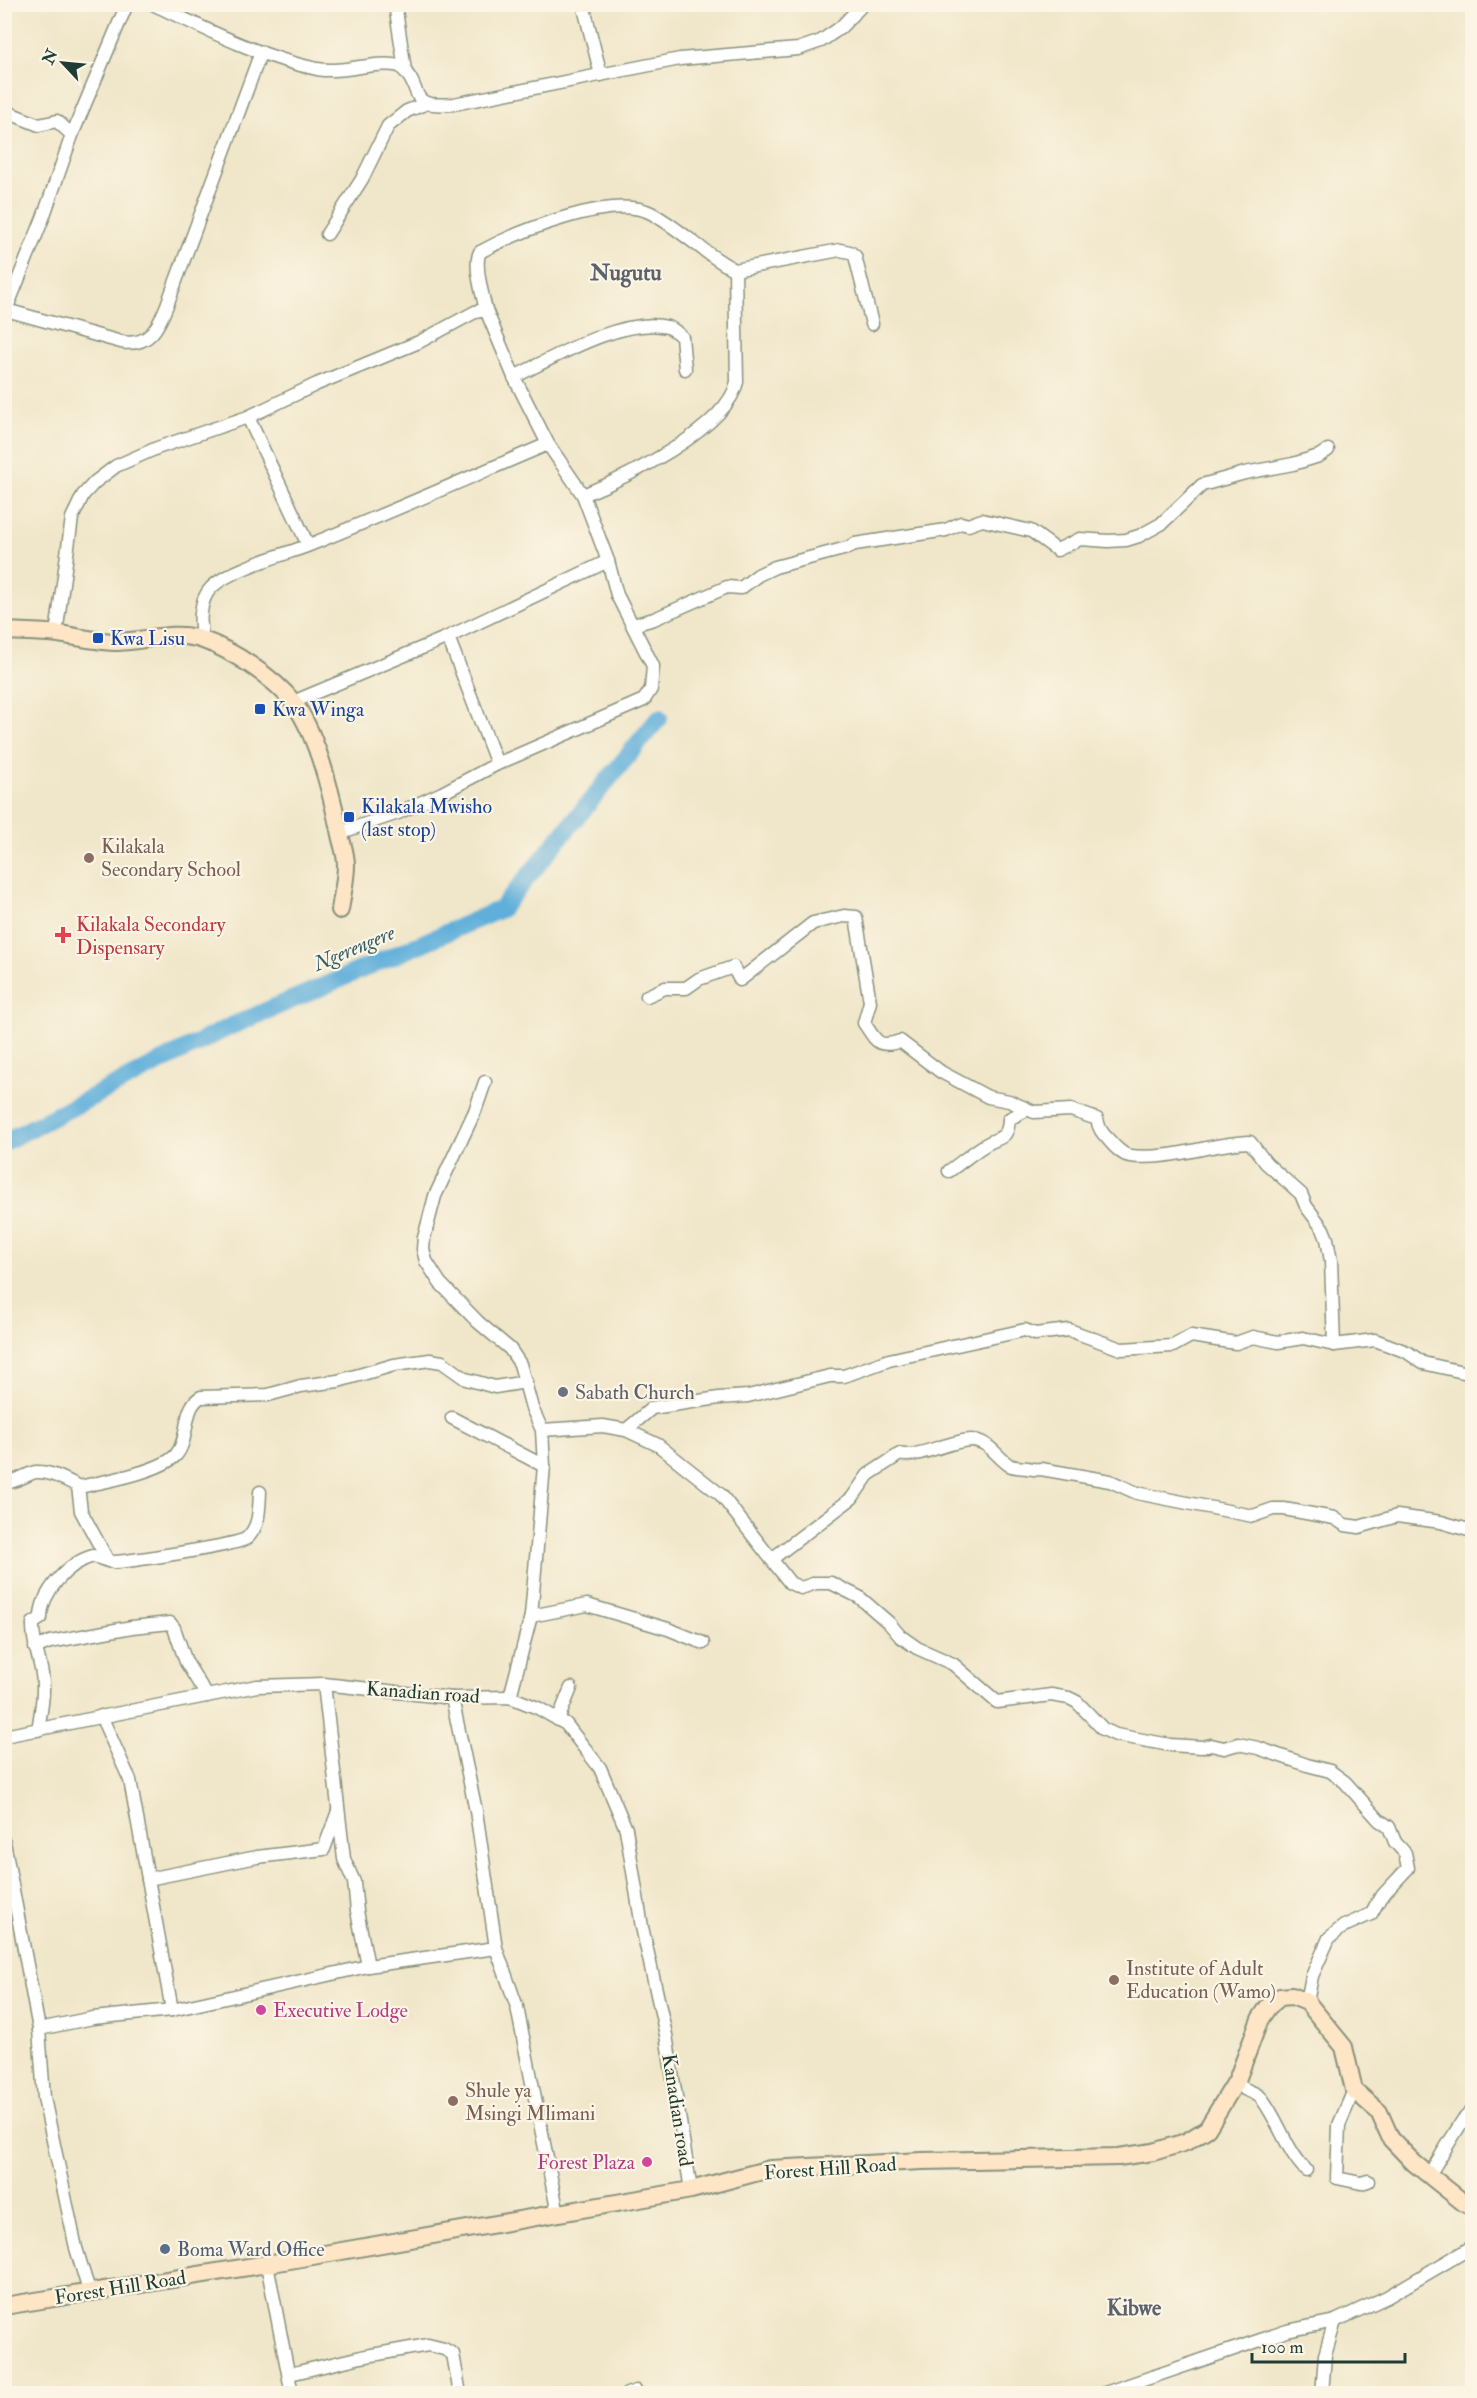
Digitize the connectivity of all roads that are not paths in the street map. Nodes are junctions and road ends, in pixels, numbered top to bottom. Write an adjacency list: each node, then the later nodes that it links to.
1 (128, 4): 11 (street)
2 (153, 4): 6 (street)
3 (394, 4): 7 (street)
4 (583, 4): 8 (street)
5 (863, 4): 8 (street)
6 (261, 52): 7 (street); 15 (street)
7 (405, 70): 9 (street)
8 (602, 75): 9 (street)
9 (425, 104): 12 (street)
10 (4, 107): 11 (street)
11 (72, 135): 15 (street)
12 (327, 234)
13 (735, 270): 14 (street); 16 (street); 22 (street)
14 (486, 310): 18 (street); 19 (street)
15 (5, 313)
16 (872, 324)
17 (685, 369): 18 (street)
18 (514, 376): 20 (street)
19 (248, 417): 23 (street); 27 (street)
20 (548, 444): 22 (street); 23 (street)
21 (1328, 450): 25 (street)
22 (583, 495): 24 (street)
23 (309, 545): 29 (street)
24 (608, 561): 25 (street); 28 (street)
25 (633, 625): 31 (street)
26 (4, 631): 27 (street)
27 (56, 634): 29 (street)
28 (448, 637): 30 (street); 31 (street)
29 (202, 640): 30 (street)
30 (293, 702): 32 (street)
31 (497, 764): 32 (street)
32 (339, 832): 33 (street)
33 (339, 910)
34 (647, 996): 36 (street)
35 (485, 1082): 40 (street)
36 (1026, 1110): 37 (street); 38 (street)
37 (949, 1171)
38 (1334, 1345): 39 (street); 43 (street)
39 (1473, 1374)
40 (526, 1382): 42 (street); 46 (street)
41 (453, 1418): 44 (street)
42 (542, 1430): 43 (street); 44 (street)
43 (626, 1430): 49 (street)
44 (544, 1466): 51 (street)
45 (4, 1483): 46 (street)
46 (79, 1487): 50 (street)
47 (260, 1492): 50 (street)
48 (1473, 1531): 49 (street)
49 (773, 1558): 70 (street)
50 (108, 1561): 53 (street)
51 (531, 1616): 52 (street); 57 (street)
52 (703, 1643)
53 (35, 1648): 56 (street); 61 (street)
54 (324, 1683): 56 (street, Kanadian road); 58 (street, Kanadian road); 63 (street)
55 (571, 1688): 60 (street)
56 (207, 1696): 59 (street, Kanadian road)
57 (510, 1697): 58 (street, Kanadian road); 60 (street, Kanadian road)
58 (452, 1698): 68 (street)
59 (101, 1716): 61 (street, Kanadian road); 67 (street)
60 (558, 1720): 79 (street, Kanadian road)
61 (38, 1730): 62 (street, Kanadian road)
62 (4, 1736)
63 (339, 1807): 65 (street); 66 (street)
64 (4, 1842): 72 (street)
65 (324, 1849): 66 (street); 67 (street)
66 (344, 1859): 69 (street)
67 (148, 1879): 71 (street)
68 (496, 1948): 69 (street); 81 (street)
69 (368, 1966): 71 (street)
70 (1307, 2002): 73 (street, Forest Hill Road); 74 (street)
71 (172, 2010): 72 (street)
72 (39, 2029): 84 (street)
73 (1237, 2080): 76 (street); 79 (street, Forest Hill Road)
74 (1354, 2090): 77 (street); 78 (street)
75 (1473, 2111): 77 (street)
76 (1306, 2170)
77 (1430, 2175): 80 (street)
78 (1368, 2181)
79 (691, 2190): 81 (street, Forest Hill Road)
80 (1473, 2207)
81 (558, 2214): 83 (street, Forest Hill Road)
82 (1473, 2247): 86 (street)
83 (267, 2264): 84 (street, Forest Hill Road); 87 (street)
84 (89, 2291): 85 (street, Forest Hill Road)
85 (4, 2306)
86 (1335, 2321): 90 (street); 91 (street)
87 (290, 2374): 88 (street); 89 (street)
88 (292, 2394)
89 (460, 2394)
90 (1102, 2394)
91 (1322, 2394)

